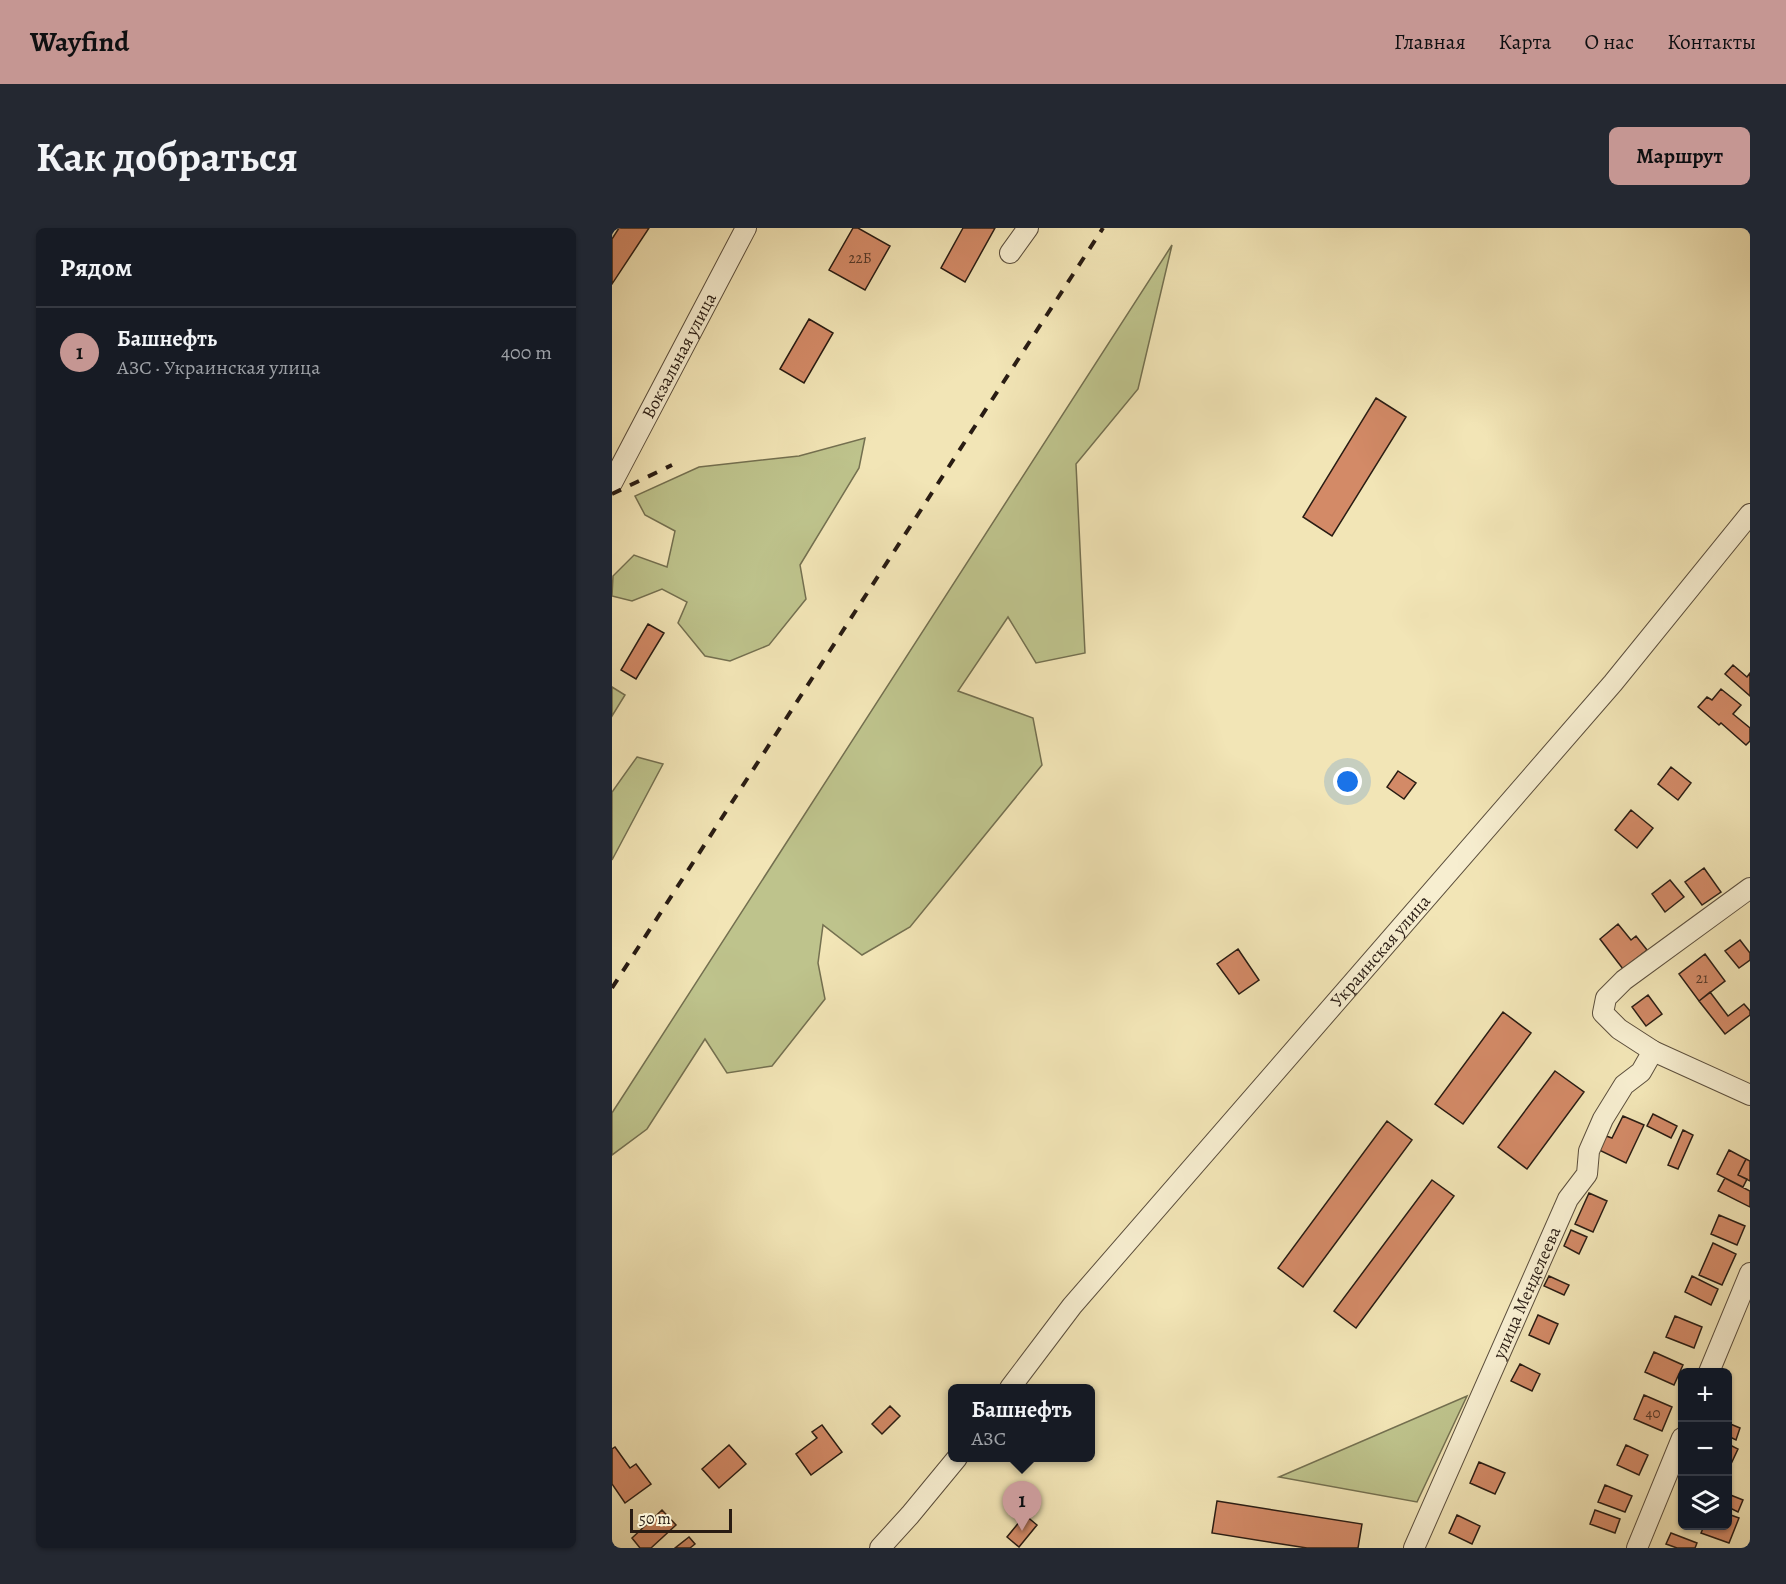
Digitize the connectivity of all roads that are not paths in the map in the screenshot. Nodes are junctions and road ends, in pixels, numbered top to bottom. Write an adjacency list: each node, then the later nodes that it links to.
1 (746, 228): 4 (street, Вокзальная улица)
2 (1028, 228): 3 (street)
3 (1010, 254)
4 (612, 483)
5 (1750, 514): 11 (street, Украинская улица)
6 (1750, 888): 7 (street)
7 (1653, 1051): 8 (street); 15 (street, улица Менделеева)
8 (1750, 1095)
9 (1750, 1273): 10 (street)
10 (1711, 1368)
11 (1014, 1384)
12 (1678, 1450): 16 (street)
13 (954, 1462): 14 (street)
14 (880, 1548)
15 (1414, 1548)
16 (1637, 1548)

